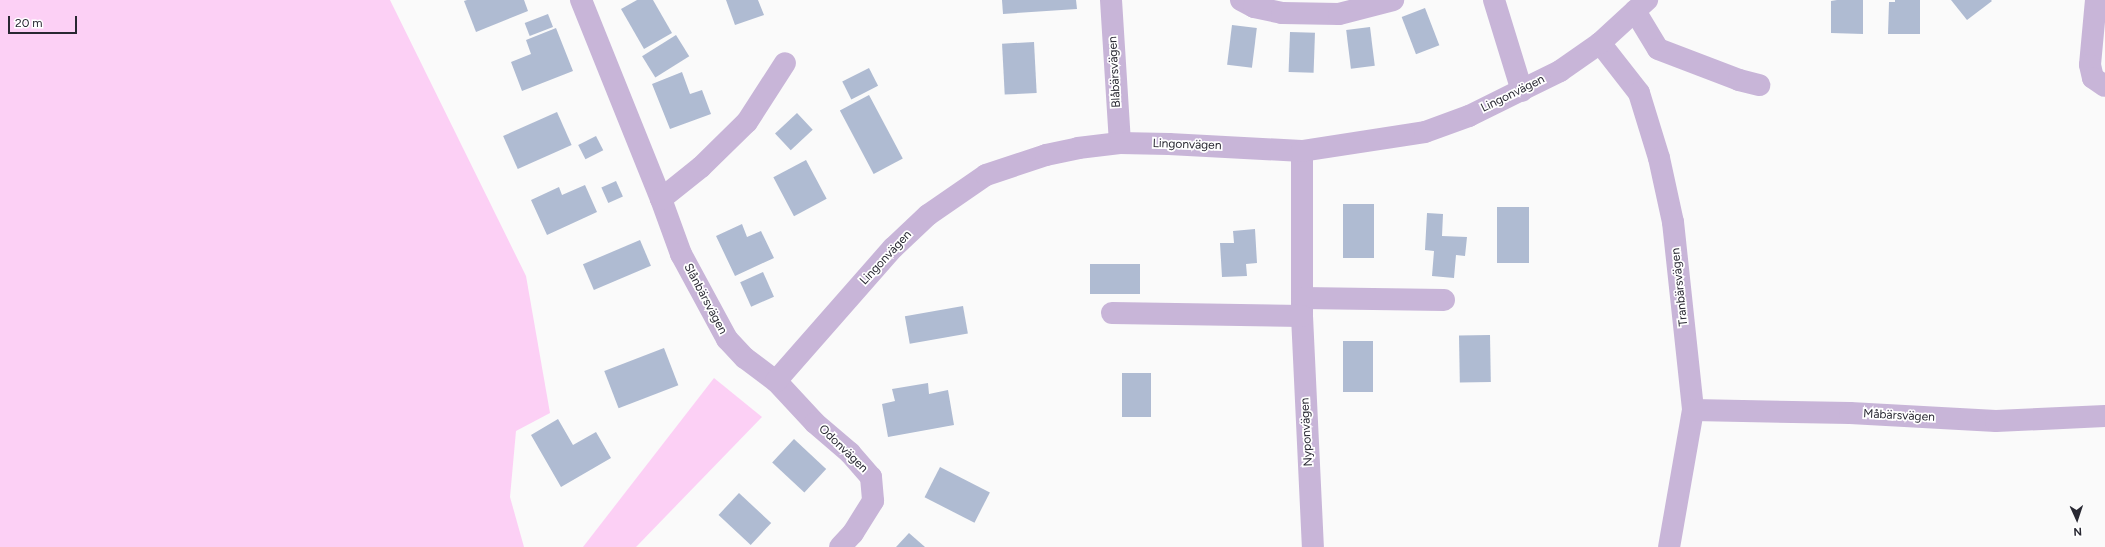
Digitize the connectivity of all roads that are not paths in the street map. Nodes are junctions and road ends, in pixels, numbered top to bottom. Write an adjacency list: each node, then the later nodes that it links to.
1 (581, 0): 15 (street, Slånbärsvägen)
2 (1112, 0): 13 (street, Blåbärsvägen)
3 (1241, 0): 4 (street)
4 (1393, 0)
5 (1494, 0): 12 (street)
6 (2096, 0): 11 (street)
7 (1641, 6): 8 (street, Lingonvägen); 10 (street)
8 (1600, 43): 12 (street, Lingonvägen); 20 (street, Tranbärsvägen)
9 (785, 63): 15 (street)
10 (1759, 86)
11 (2105, 86)
12 (1522, 91): 14 (street, Lingonvägen)
13 (1120, 144): 14 (street, Lingonvägen); 19 (street, Lingonvägen)
14 (1302, 151): 17 (street, Nyponvägen)
15 (661, 198): 19 (street, Slånbärsvägen)
16 (1444, 300): 17 (street)
17 (1302, 307): 18 (street); 23 (street, Nyponvägen)
18 (1112, 313)
19 (776, 380): 22 (street, Odonvägen)
20 (1693, 410): 21 (street, Måbärsvägen); 24 (street, Tranbärsvägen)
21 (2105, 416)
22 (840, 547)
23 (1313, 547)
24 (1669, 547)

